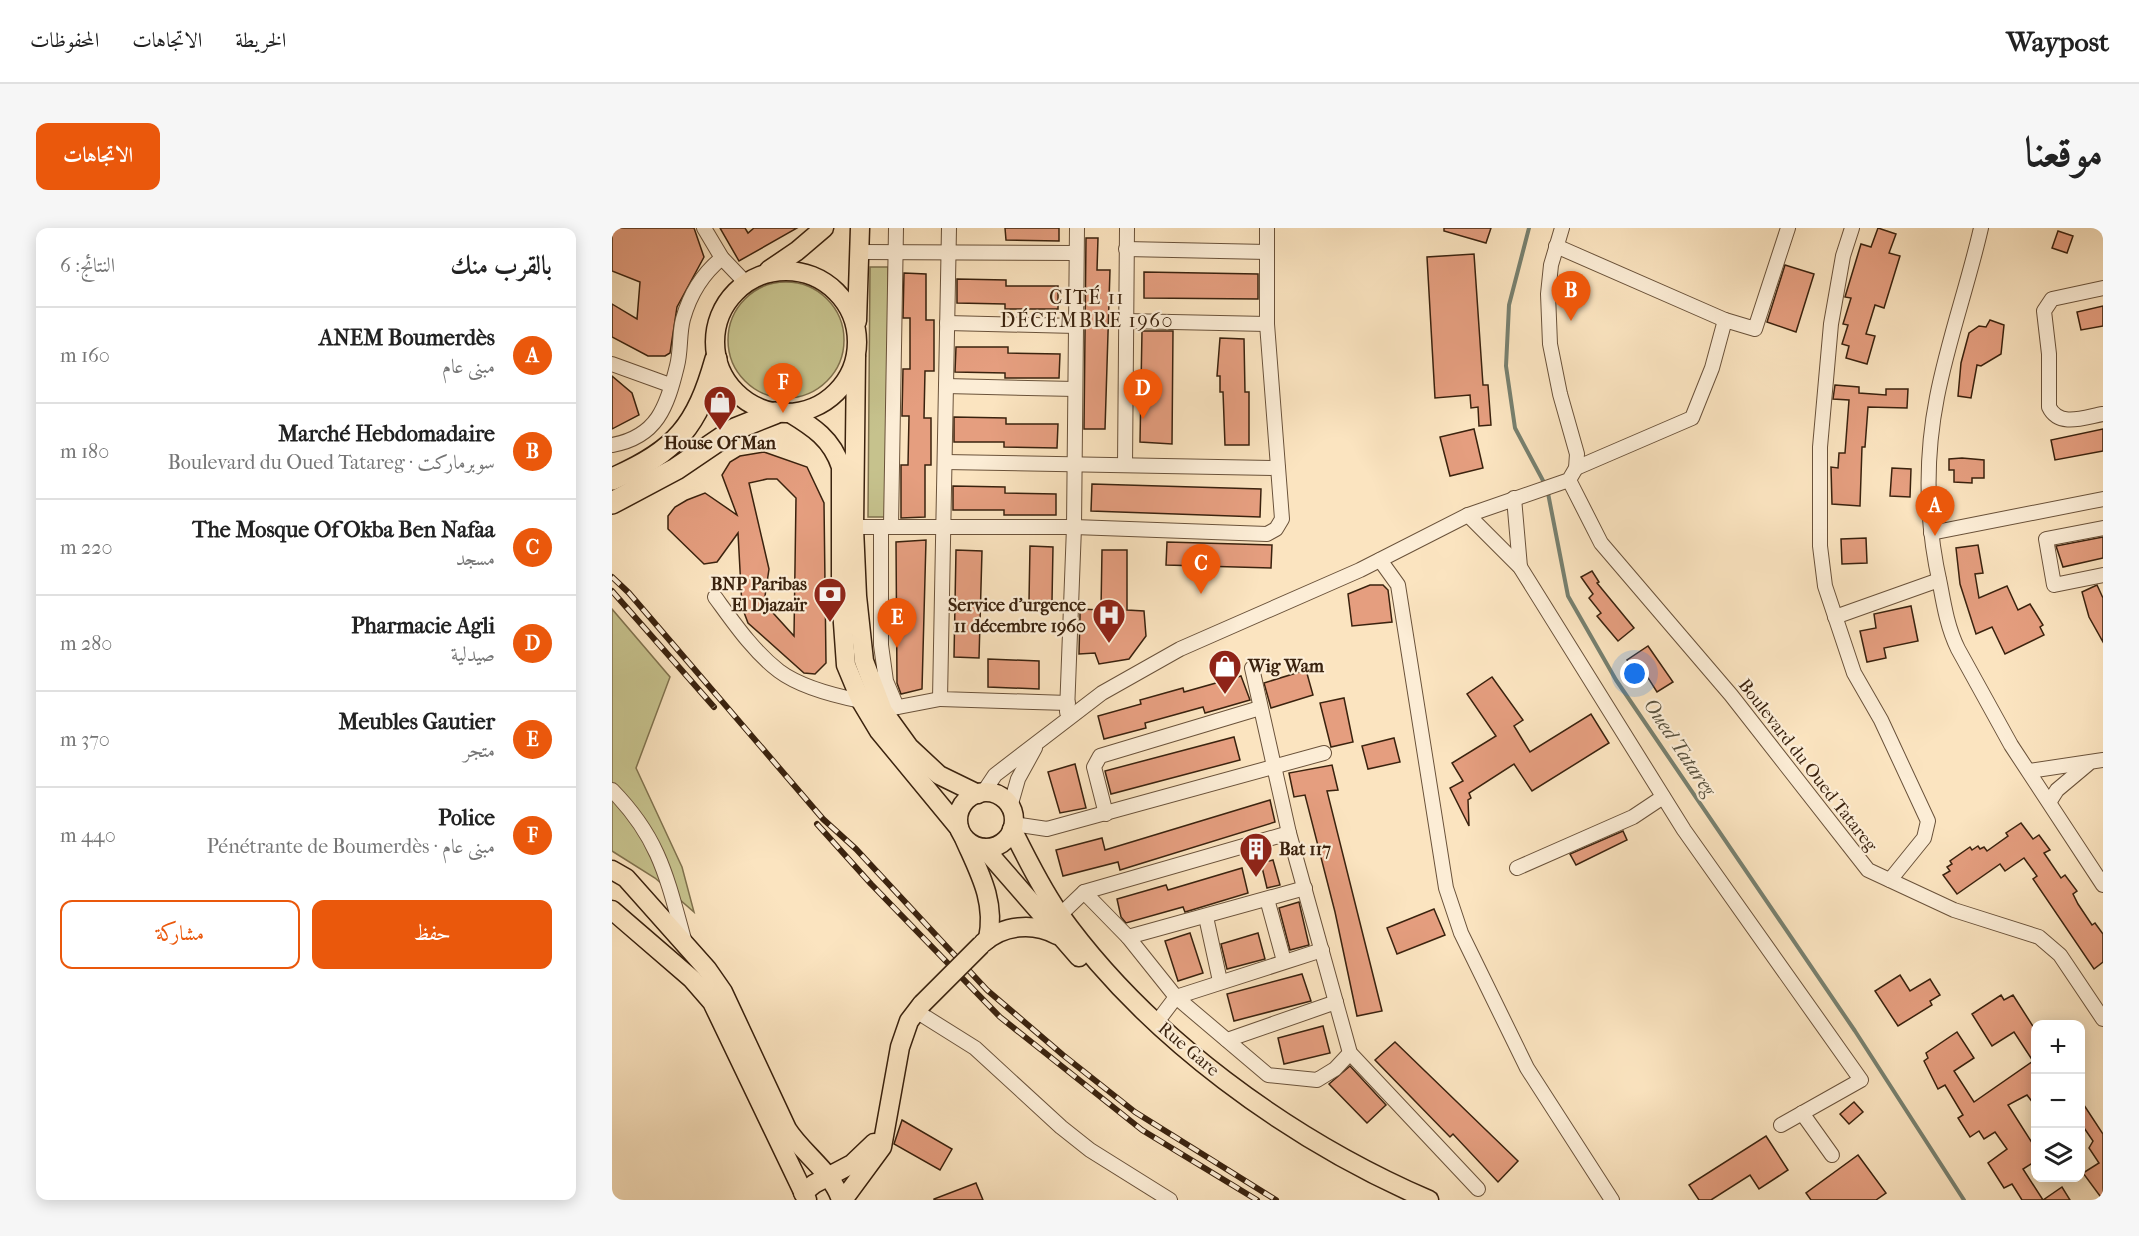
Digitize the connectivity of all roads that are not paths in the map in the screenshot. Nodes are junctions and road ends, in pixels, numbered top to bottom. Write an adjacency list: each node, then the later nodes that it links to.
1 (704, 228): 20 (street)
2 (824, 228): 21 (main road)
3 (860, 228): 15 (main road)
4 (896, 228): 17 (street)
5 (949, 228): 18 (street)
6 (1077, 228): 19 (street)
7 (1126, 228): 14 (street)
8 (1267, 228): 16 (street)
9 (1562, 228): 13 (street, Boulevard du Oued Tatareg)
10 (1788, 228): 24 (street)
11 (1852, 228): 60 (street)
12 (1981, 228): 54 (street)
13 (1556, 246): 24 (street); 43 (street, Boulevard du Oued Tatareg)
14 (1126, 249): 16 (street); 25 (street)
15 (860, 252): 17 (street); 28 (main road)
16 (1267, 252): 27 (street)
17 (896, 253): 18 (street); 49 (street)
18 (949, 253): 19 (street); 26 (street)
19 (1076, 253): 29 (street)
20 (722, 258): 22 (street); 33 (street)
21 (765, 273): 22 (main road); 28 (main road)
22 (745, 282): 31 (main road)
23 (2103, 288): 37 (street)
24 (1725, 320): 43 (street)
25 (1125, 321): 27 (street); 41 (street)
26 (947, 323): 29 (street); 34 (street)
27 (1267, 324): 42 (street)
28 (857, 325): 30 (main road)
29 (1076, 326): 35 (street)
30 (856, 357): 36 (main road); 51 (main road)
31 (716, 359): 36 (main road); 44 (highway)
32 (612, 364): 33 (street)
33 (670, 385): 38 (street)
34 (946, 386): 35 (street); 39 (street)
35 (1075, 389): 40 (street)
36 (782, 413): 47 (highway); 51 (main road)
37 (2103, 414)
38 (612, 445)
39 (945, 462): 40 (street); 50 (street)
40 (1074, 464): 41 (street); 52 (street)
41 (1125, 465): 42 (street)
42 (1278, 468): 52 (street)
43 (1573, 474): 45 (street); 85 (street, Boulevard du Oued Tatareg)
44 (612, 479)
45 (1514, 498): 48 (street); 56 (street)
46 (2103, 499): 54 (street)
47 (612, 503)
48 (1468, 515): 55 (street); 56 (street)
49 (886, 526): 50 (street); 51 (street); 66 (street)
50 (944, 526): 52 (street); 62 (street)
51 (848, 527): 63 (main road); 66 (main road)
52 (1074, 527): 64 (street)
53 (2103, 528): 57 (street)
54 (1931, 533): 58 (street)
55 (1380, 560): 67 (street); 118 (street)
56 (1520, 567): 75 (street)
57 (2103, 575)
58 (1939, 579): 60 (street); 72 (street)
59 (715, 597): 63 (street)
60 (1836, 617): 85 (street)
61 (1252, 668): 65 (street)
62 (940, 699): 64 (street); 66 (street)
63 (861, 701): 79 (main road)
64 (1068, 703): 67 (street)
65 (1260, 708): 71 (street); 77 (street)
66 (890, 709): 74 (main road)
67 (1066, 720): 68 (street)
68 (1037, 744): 74 (street); 78 (street)
69 (1324, 753): 71 (street)
70 (2096, 761): 72 (street); 76 (street)
71 (1275, 766): 77 (street); 80 (street)
72 (2029, 771): 76 (street)
73 (612, 790): 96 (street)
74 (980, 793): 78 (main road); 79 (main road)
75 (1663, 797): 82 (street); 107 (street)
76 (2050, 801): 86 (street)
77 (1106, 814): 78 (street)
78 (1012, 820): 81 (main road); 91 (main road, Rue Gare)
79 (962, 833): 81 (main road); 95 (main road)
80 (1289, 833): 87 (street); 88 (street)
81 (992, 846): 84 (main road)
82 (1517, 868)
83 (612, 870): 96 (main road)
84 (1002, 871): 93 (main road, Rue Gare); 95 (main road)
85 (1890, 880): 103 (street, Boulevard du Oued Tatareg)
86 (2103, 885)
87 (1305, 888): 89 (street); 97 (street)
88 (1084, 892): 91 (street); 94 (street)
89 (1267, 899): 92 (street); 98 (street)
90 (612, 909): 113 (main road)
91 (1060, 915): 104 (main road, Rue Gare)
92 (1206, 917): 94 (street); 99 (street)
93 (1062, 937): 95 (main road); 116 (main road, Rue Gare)
94 (1128, 937): 100 (street)
95 (989, 939): 102 (main road, bridge)
96 (685, 945): 111 (main road)
97 (1322, 950): 98 (street); 101 (street)
98 (1284, 961): 99 (street)
99 (1220, 981): 100 (street)
100 (1176, 997): 104 (street); 105 (street)
101 (1336, 1002): 105 (street); 106 (street)
102 (919, 1008): 109 (main road); 115 (street)
103 (2103, 1019)
104 (1157, 1022): 117 (main road, Rue Gare)
105 (1227, 1040): 106 (street)
106 (1350, 1053): 112 (street)
107 (1802, 1113): 108 (street); 110 (street)
108 (1781, 1125)
109 (885, 1130): 111 (main road); 114 (main road)
110 (1832, 1155)
111 (827, 1178): 113 (main road); 114 (main road)
112 (1478, 1189)
113 (805, 1196)
114 (842, 1200)
115 (1170, 1200)
116 (1404, 1200)
117 (1429, 1200)
118 (1612, 1200)

